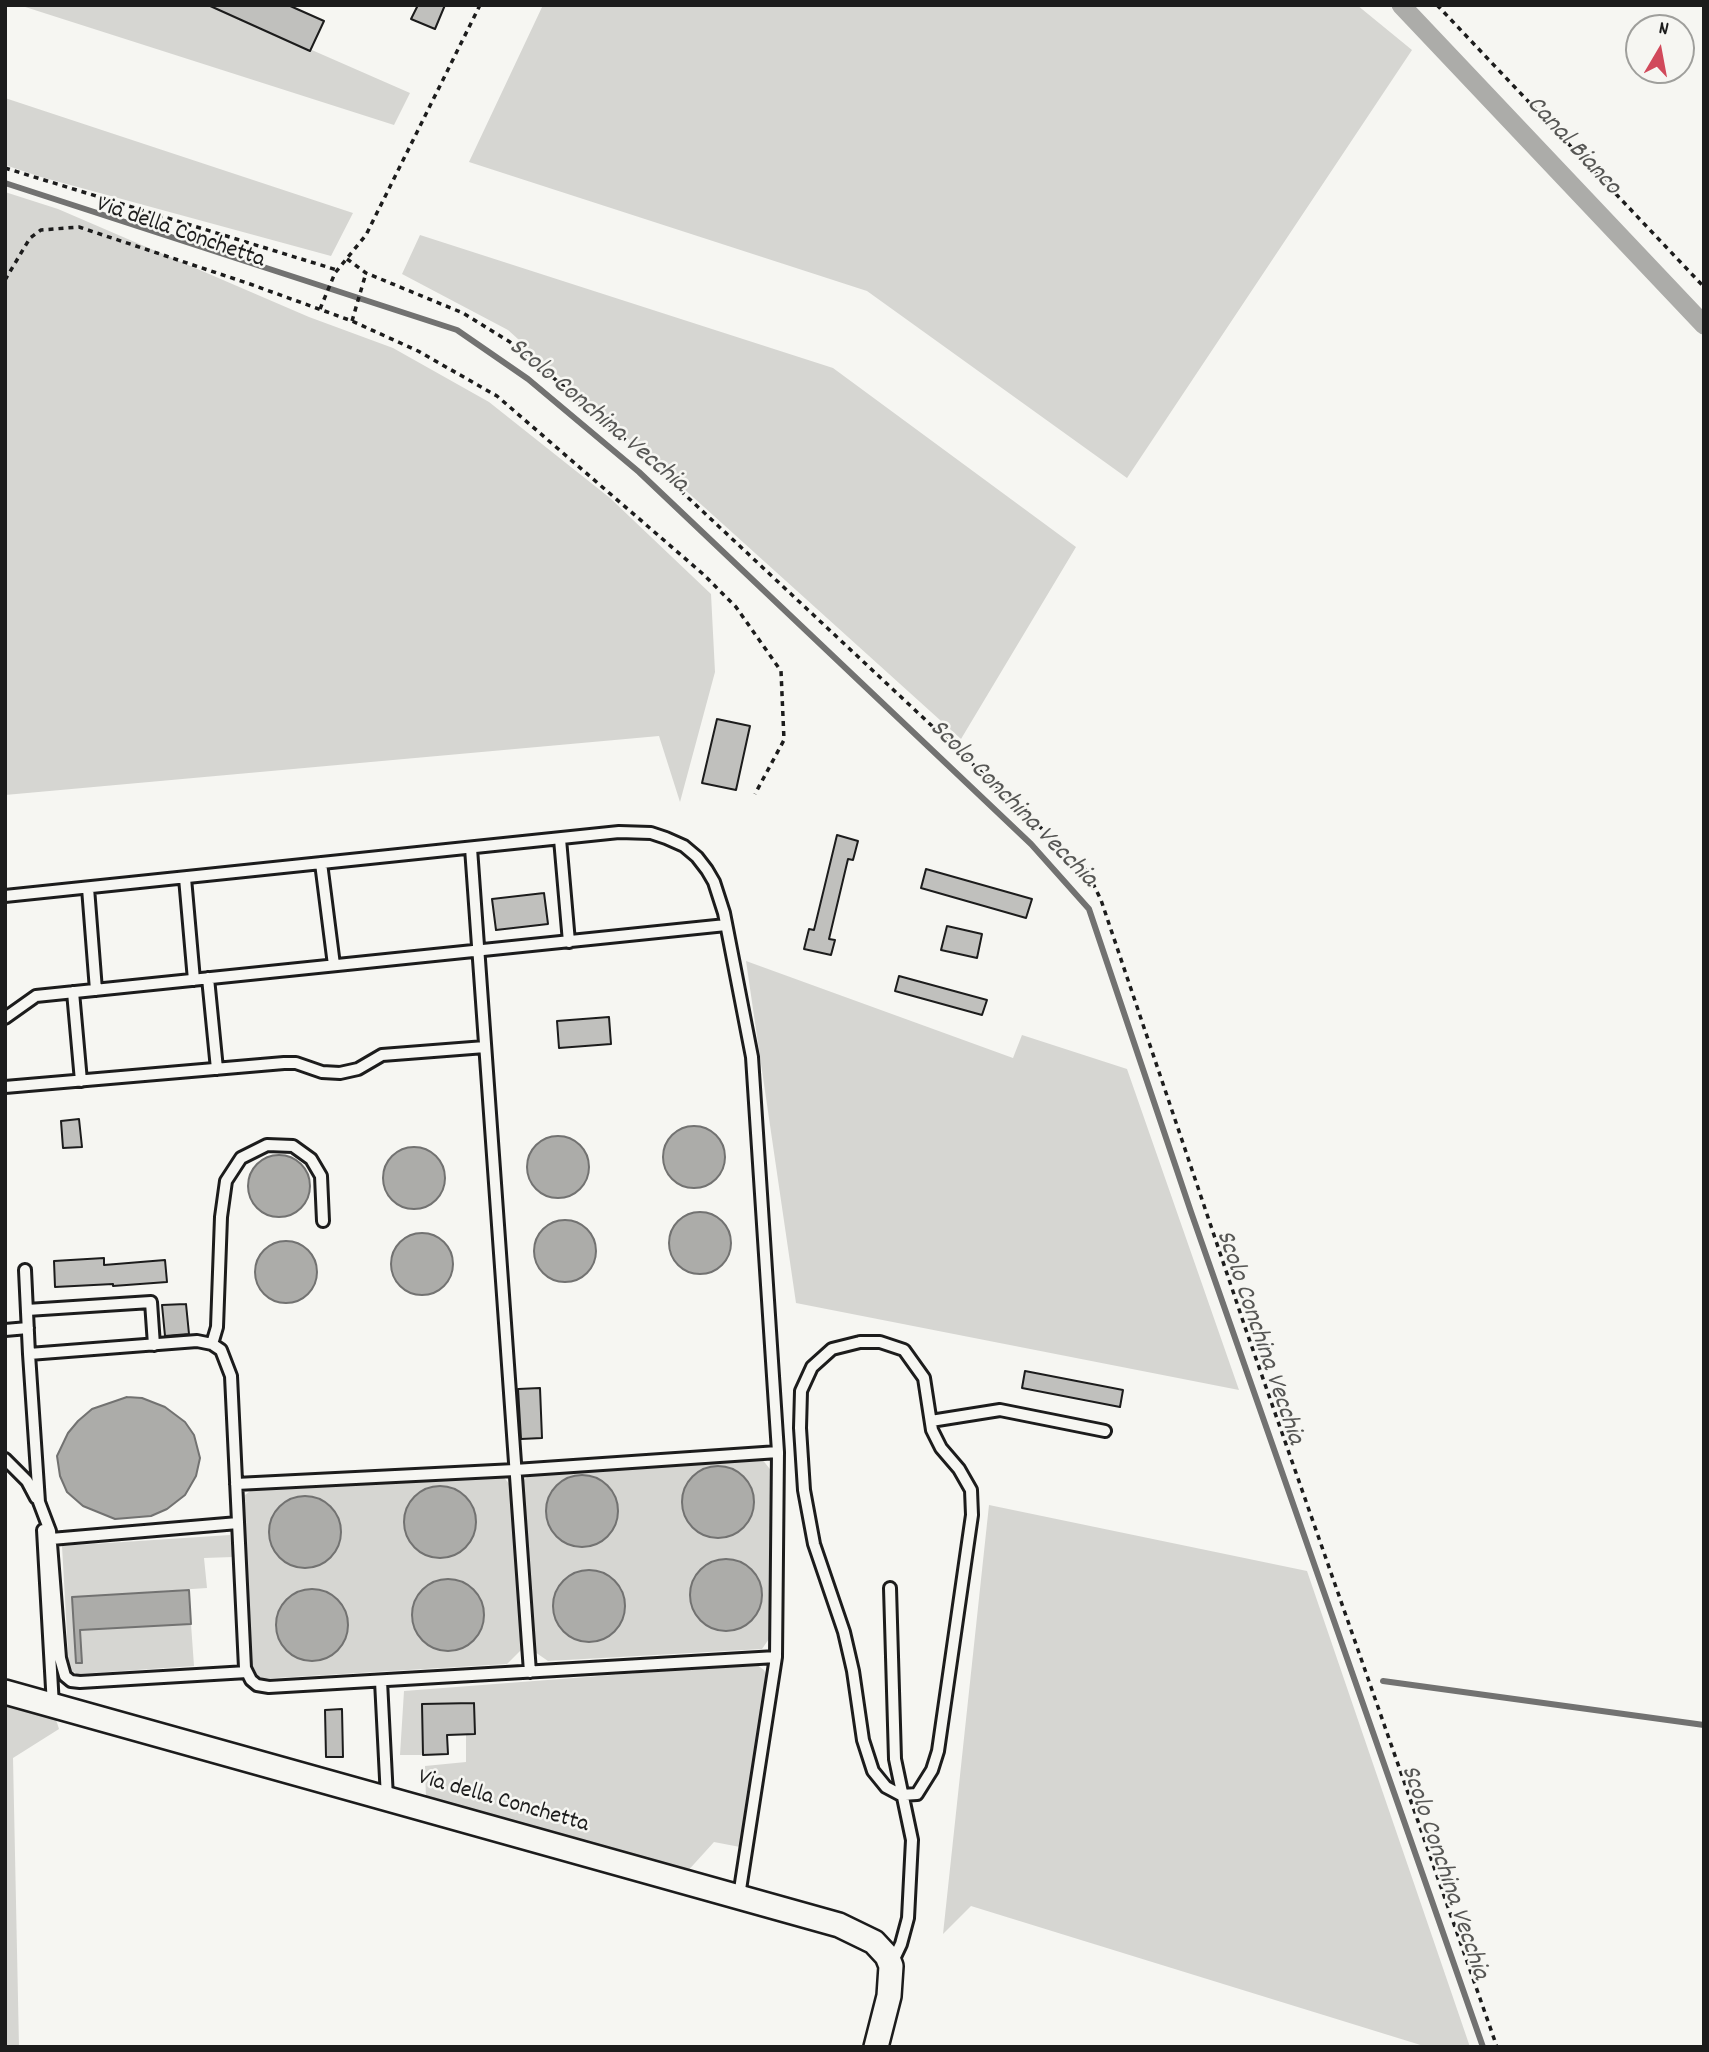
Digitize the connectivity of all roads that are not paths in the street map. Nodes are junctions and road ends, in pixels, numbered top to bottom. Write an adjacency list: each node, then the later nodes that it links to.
1 (560, 839): 2 (lane); 7 (lane); 8 (lane)
2 (471, 848): 3 (lane); 9 (lane)
3 (321, 863): 4 (lane); 10 (lane)
4 (185, 878): 5 (lane); 12 (lane)
5 (88, 888): 6 (lane); 13 (lane)
6 (5, 897)
7 (726, 925): 8 (lane); 30 (lane)
8 (569, 942): 9 (lane)
9 (478, 951): 10 (lane); 16 (lane)
10 (334, 965): 11 (lane)
11 (208, 978): 12 (lane); 17 (lane)
12 (194, 979): 13 (lane)
13 (96, 990): 14 (lane)
14 (74, 992): 15 (lane); 18 (lane)
15 (5, 1018)
16 (485, 1047): 17 (lane); 32 (lane)
17 (218, 1069): 18 (lane)
18 (81, 1081): 19 (lane)
19 (5, 1087)
20 (323, 1220): 25 (lane)
21 (25, 1270): 22 (lane)
22 (27, 1310): 23 (lane); 26 (lane)
23 (28, 1328): 24 (lane); 27 (lane)
24 (5, 1330)
25 (212, 1344): 26 (lane); 33 (lane)
26 (154, 1345): 27 (lane)
27 (29, 1354): 34 (lane)
28 (931, 1421): 29 (lane); 44 (lane); 44 (lane)
29 (1105, 1431)
30 (778, 1452): 32 (lane); 38 (lane)
31 (5, 1459): 34 (lane)
32 (515, 1470): 33 (lane); 40 (lane)
33 (236, 1484): 35 (lane)
34 (39, 1502): 36 (lane); 43 (lane)
35 (238, 1524): 36 (lane); 39 (lane)
36 (51, 1539): 39 (lane)
37 (890, 1588): 44 (lane)
38 (776, 1657): 40 (lane); 46 (lane)
39 (247, 1672): 41 (lane)
40 (530, 1672): 41 (lane)
41 (381, 1681): 45 (lane)
42 (5, 1692): 43 (street, Via della Conchetta)
43 (53, 1706): 45 (street, Via della Conchetta)
44 (901, 1795): 47 (lane)
45 (387, 1798): 46 (street, Via della Conchetta)
46 (739, 1896): 47 (street, Via della Conchetta)
47 (891, 1966): 48 (street)
48 (876, 2047)

